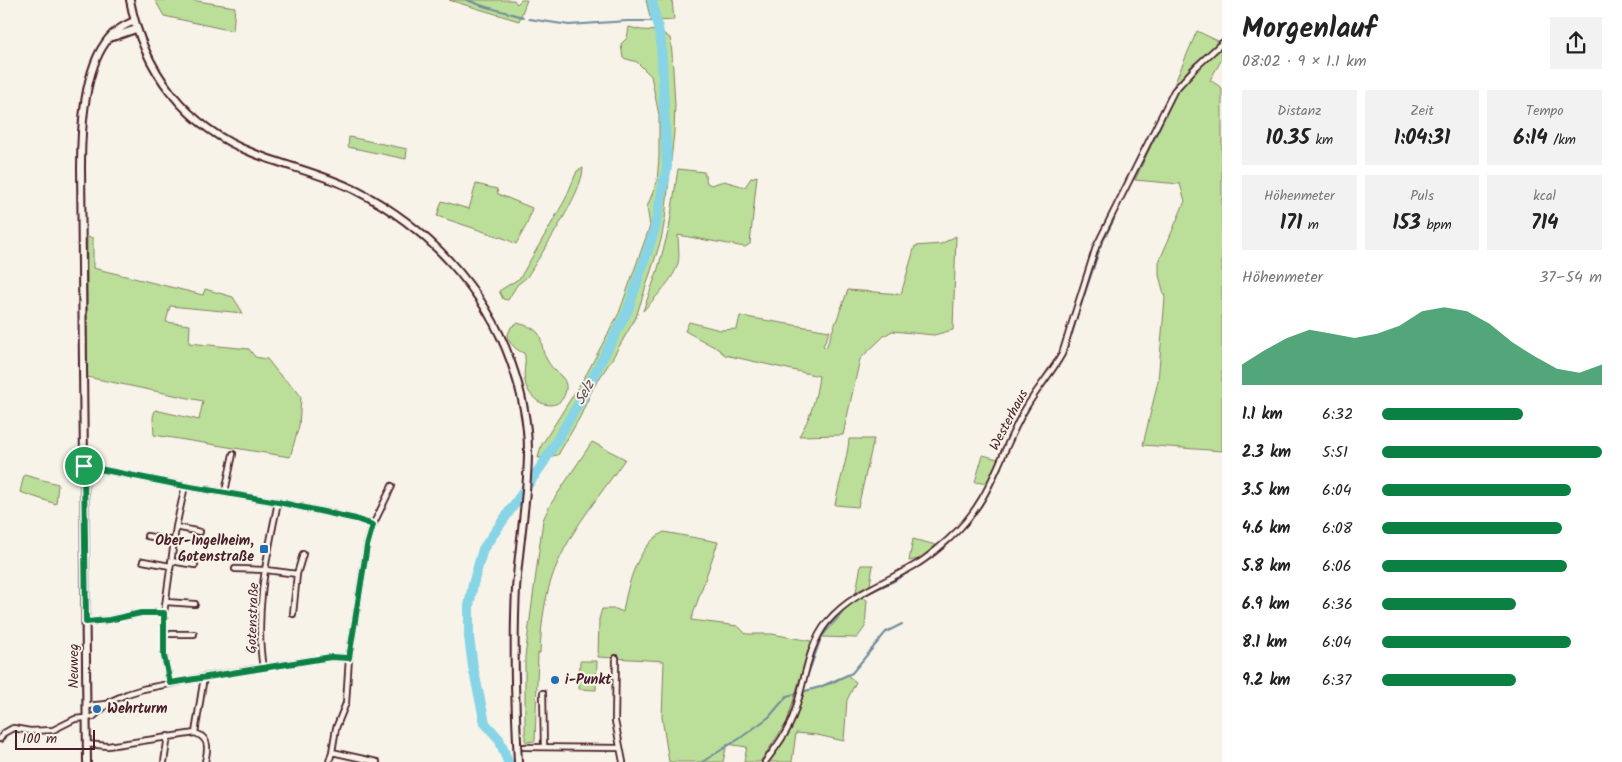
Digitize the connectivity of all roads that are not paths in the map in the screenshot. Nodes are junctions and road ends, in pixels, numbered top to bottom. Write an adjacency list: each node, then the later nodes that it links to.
1 (130, 0): 2 (main road)
2 (134, 20): 3 (main road); 5 (main road)
3 (136, 29): 5 (main road); 53 (main road)
4 (1222, 43): 55 (street, Westerhaus)
5 (104, 44): 7 (main road, Neuweg)
6 (233, 454): 10 (street)
7 (84, 466): 8 (street); 28 (main road, Neuweg)
8 (185, 486): 10 (street); 13 (street)
9 (392, 486): 12 (street)
10 (225, 492): 11 (street)
11 (278, 502): 12 (street); 22 (street, Gotenstraße)
12 (373, 525): 31 (street)
13 (176, 527): 14 (street); 16 (street)
14 (200, 532)
15 (147, 536): 16 (street)
16 (174, 541): 19 (street)
17 (303, 554): 23 (street)
18 (142, 561): 19 (street)
19 (171, 563): 20 (street); 24 (street)
20 (196, 565)
21 (235, 569): 22 (street, Gotenstraße)
22 (266, 570): 23 (street, Gotenstraße); 33 (street, Gotenstraße)
23 (297, 574): 27 (street)
24 (166, 602): 25 (street); 26 (street)
25 (195, 604)
26 (164, 613): 28 (street); 29 (street)
27 (292, 614)
28 (86, 622): 38 (main road, Neuweg)
29 (164, 634): 30 (street); 35 (street)
30 (194, 634)
31 (349, 658): 33 (street); 47 (street)
32 (616, 658): 46 (street)
33 (263, 668): 34 (street)
34 (204, 677): 35 (street); 40 (street)
35 (170, 683): 37 (street)
36 (542, 693): 45 (street)
37 (106, 704): 38 (street); 39 (street)
38 (86, 706): 39 (main road, Neuweg)
39 (86, 718): 42 (street); 43 (main road, Neuweg)
40 (195, 733): 41 (street); 50 (street)
41 (168, 736): 43 (street); 49 (street)
42 (0, 739)
43 (86, 744): 48 (main road, Neuweg)
44 (524, 747): 45 (street)
45 (544, 747): 46 (street)
46 (620, 748): 54 (street)
47 (332, 752): 51 (street); 52 (street)
48 (87, 762)
49 (164, 762)
50 (205, 762)
51 (328, 762)
52 (377, 762)
53 (518, 762)
54 (623, 762)
55 (765, 762)

